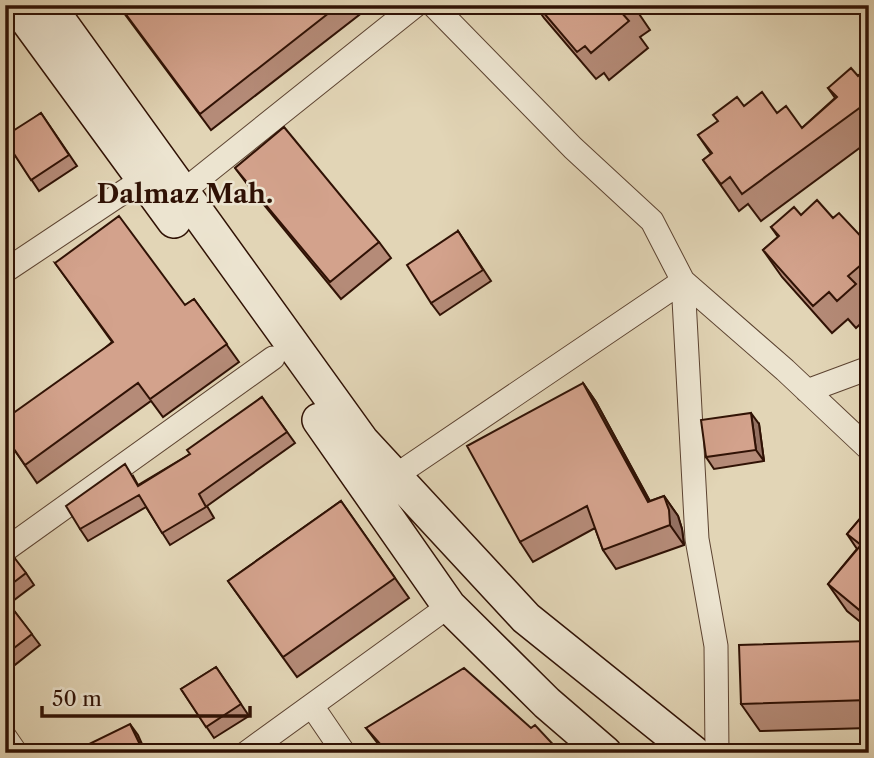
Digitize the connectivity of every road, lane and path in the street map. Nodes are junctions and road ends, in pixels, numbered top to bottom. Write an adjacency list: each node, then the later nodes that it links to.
1 (48, 5): 7 (main road)
2 (416, 5): 7 (street)
3 (433, 5): 9 (street)
4 (17, 6): 5 (street); 6 (main road)
5 (5, 13)
6 (143, 178): 8 (street); 10 (main road)
7 (181, 193): 14 (main road)
8 (5, 271)
9 (683, 281): 12 (street); 14 (street); 24 (street)
10 (273, 358): 15 (street); 16 (main road)
11 (869, 368): 12 (street)
12 (807, 391): 13 (street)
13 (869, 449)
14 (395, 476): 23 (main road)
15 (5, 550)
16 (449, 606): 17 (street); 22 (main road)
17 (312, 706): 20 (street); 21 (street)
18 (5, 737): 19 (street)
19 (16, 753)
20 (246, 753)
21 (344, 753)
22 (605, 753)
23 (694, 753)
24 (717, 753)

